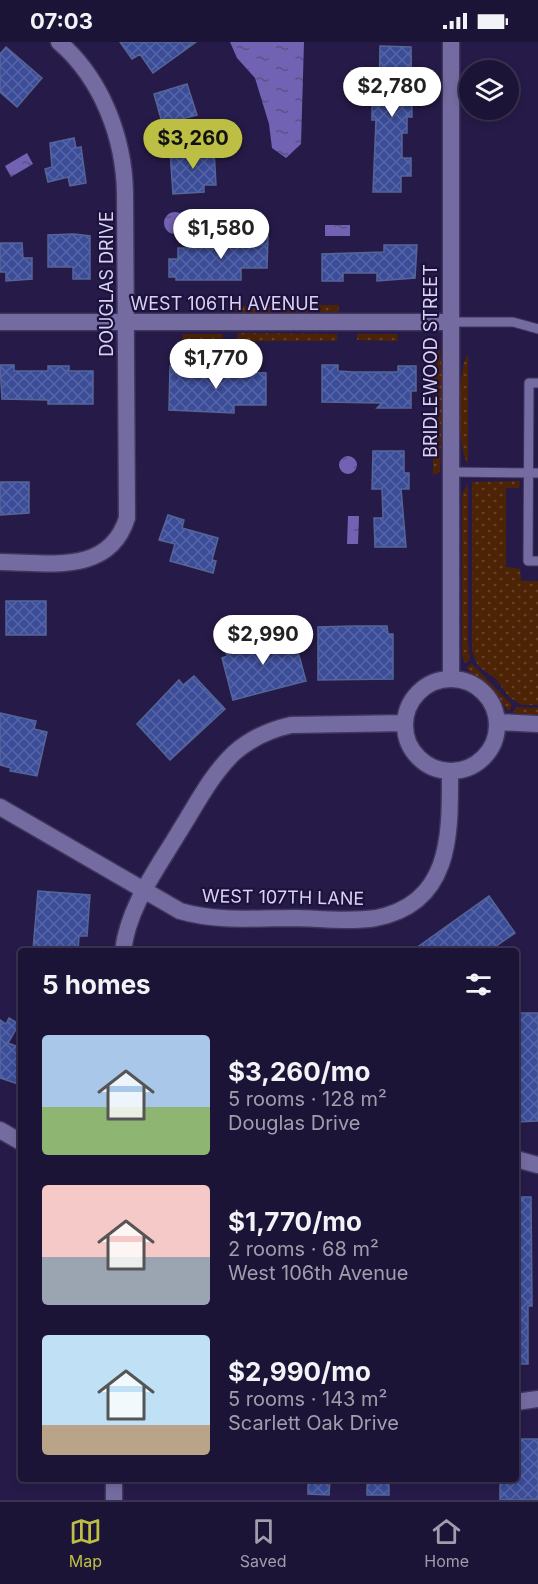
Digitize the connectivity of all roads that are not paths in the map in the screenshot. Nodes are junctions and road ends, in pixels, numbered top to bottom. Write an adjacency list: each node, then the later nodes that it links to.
1 (59, 42): 4 (street, DOUGLAS DRIVE)
2 (451, 42): 5 (street, BRIDLEWOOD STREET)
3 (0, 322): 4 (street, WEST 106TH AVENUE)
4 (126, 322): 5 (street, WEST 106TH AVENUE); 13 (street, DOUGLAS DRIVE)
5 (449, 322): 6 (lane); 9 (street, BRIDLEWOOD STREET)
6 (538, 330)
7 (538, 383): 8 (lane)
8 (534, 428): 10 (lane)
9 (449, 472): 10 (lane); 14 (street, BRIDLEWOOD STREET)
10 (533, 472): 11 (lane)
11 (533, 519): 12 (lane)
12 (538, 561)
13 (0, 562)
14 (450, 680): 15 (street); 16 (street)
15 (497, 722): 17 (street); 18 (street)
16 (405, 723): 18 (street); 20 (street)
17 (538, 724)
18 (450, 771): 20 (street, WEST 107TH LANE)
19 (0, 807): 20 (street, WEST 107TH LANE)
20 (143, 892): 21 (street)
21 (124, 948)
22 (0, 1130): 23 (street)
23 (18, 1140)
24 (519, 1160): 25 (street)
25 (538, 1165)
26 (538, 1399): 27 (street)
27 (519, 1402)
28 (114, 1482): 29 (street)
29 (114, 1500)

